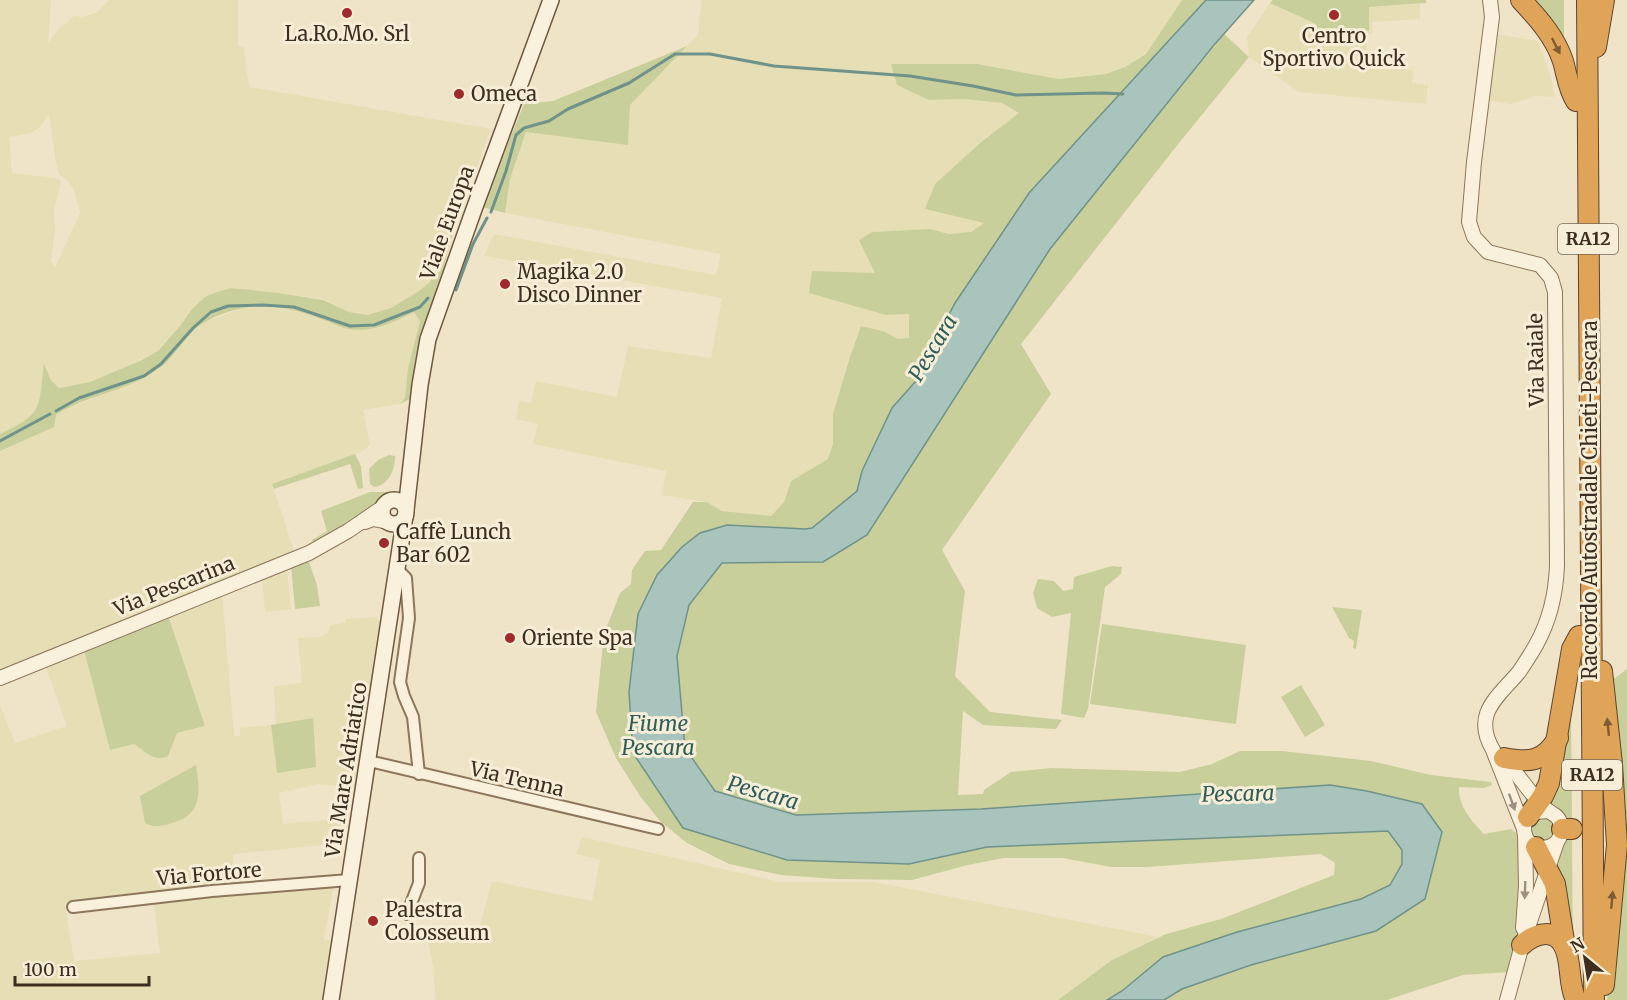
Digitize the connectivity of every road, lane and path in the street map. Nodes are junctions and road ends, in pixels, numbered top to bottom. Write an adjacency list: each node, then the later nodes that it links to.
1 (551, 0): 9 (main road, Viale Europa)
2 (1490, 0): 20 (street, Via Raiale)
3 (1521, 0): 8 (highway, one-way to 8)
4 (1575, 0): 8 (highway, Raccordo Autostradale Chieti-Pescara / RA12)
5 (1587, 0): 7 (highway, Raccordo Autostradale Chieti-Pescara / RA12)
6 (1604, 0): 7 (highway)
7 (1587, 81): 15 (highway, Raccordo Autostradale Chieti-Pescara / RA12)
8 (1576, 101): 17 (highway, Raccordo Autostradale Chieti-Pescara / RA12)
9 (411, 467): 10 (main road, Viale Europa); 11 (main road, Viale Europa)
10 (386, 504): 11 (main road); 12 (main road); 13 (street, Via Pescarina)
11 (406, 513): 12 (main road); 14 (main road, Via Mare Adriatico)
12 (390, 523): 13 (street, Via Pescarina); 14 (main road)
13 (360, 524): 18 (street, Via Pescarina)
14 (401, 546): 16 (main road, Via Mare Adriatico)
15 (1590, 550): 37 (highway, Raccordo Autostradale Chieti-Pescara / RA12); 38 (highway, one-way to 15)
16 (397, 569): 21 (main road, Via Mare Adriatico); 22 (street)
17 (1579, 636): 19 (highway); 36 (highway, Raccordo Autostradale Chieti-Pescara / RA12)
18 (0, 678)
19 (1558, 738): 20 (highway); 23 (highway)
20 (1498, 754): 23 (street, Via Raiale); 23 (street, Via Raiale, one-way to 23)
21 (369, 761): 22 (street, Via Tenna); 28 (main road, Via Mare Adriatico)
22 (419, 774): 24 (street, Via Tenna)
23 (1533, 823): 25 (street); 25 (street); 27 (highway); 31 (street, Via Raiale, one-way to 31)
24 (657, 829)
25 (1564, 833): 27 (street, Via Raiale)
26 (418, 858): 30 (street)
27 (1549, 869): 31 (street, Via Raiale); 32 (highway)
28 (349, 880): 29 (street, Via Fortore); 33 (main road, Via Mare Adriatico)
29 (72, 907)
30 (407, 914)
31 (1522, 945): 32 (highway); 34 (street, Via Raiale)
32 (1565, 947): 35 (highway)
33 (331, 1000)
34 (1507, 1000)
35 (1576, 1000)
36 (1581, 1000)
37 (1593, 1000)
38 (1603, 1000)

